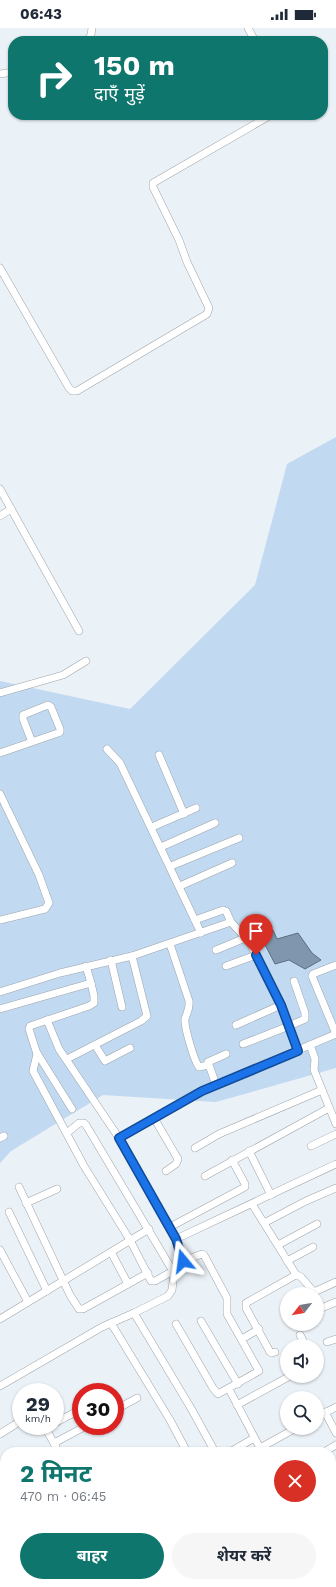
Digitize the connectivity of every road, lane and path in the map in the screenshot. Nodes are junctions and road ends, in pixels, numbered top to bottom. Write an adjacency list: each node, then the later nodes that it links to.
1 (262, 120): 2 (street)
2 (0, 268)
3 (0, 489): 4 (street)
4 (11, 509): 5 (street); 6 (street)
5 (0, 516)
6 (79, 631)
7 (86, 661): 8 (street)
8 (0, 693)
9 (32, 742): 9 (street); 11 (street)
10 (107, 749): 17 (street)
11 (0, 753)
12 (159, 755): 15 (street)
13 (0, 794): 23 (street)
14 (196, 808): 15 (street)
15 (184, 814): 17 (street)
16 (215, 823): 19 (street)
17 (152, 827): 19 (street)
18 (239, 838): 21 (street)
19 (161, 847): 21 (street)
20 (232, 863): 22 (street)
21 (170, 866): 22 (street)
22 (180, 886): 24 (street)
23 (0, 920)
24 (196, 920): 25 (street); 26 (street)
25 (231, 922): 26 (street); 27 (street)
26 (201, 932): 28 (street)
27 (245, 938): 29 (street); 30 (street)
28 (170, 944): 31 (street); 54 (street)
29 (216, 950)
30 (256, 955): 35 (street); 39 (street)
31 (132, 956): 32 (street); 47 (street)
32 (111, 960): 34 (street); 40 (street)
33 (336, 965): 45 (street)
34 (86, 966): 37 (street); 38 (street)
35 (226, 966)
36 (294, 980): 44 (street)
37 (91, 983): 41 (street); 42 (street)
38 (0, 992)
39 (281, 1005): 43 (street); 44 (street)
40 (122, 1007)
41 (0, 1008)
42 (48, 1020): 51 (street); 53 (street)
43 (236, 1025)
44 (289, 1026): 46 (street); 50 (street)
45 (336, 1034): 48 (street)
46 (243, 1044)
47 (94, 1045): 49 (street); 53 (street)
48 (310, 1045): 50 (street); 56 (street)
49 (130, 1048)
50 (298, 1051): 55 (street)
51 (37, 1053): 58 (street); 61 (street)
52 (226, 1054): 54 (street)
53 (67, 1059): 63 (street)
54 (208, 1065): 55 (street)
55 (216, 1085): 59 (street)
56 (322, 1090): 57 (street); 65 (street)
57 (329, 1108): 60 (street); 66 (street)
58 (72, 1109)
59 (154, 1118): 63 (street); 69 (street)
60 (336, 1124)
61 (67, 1133): 81 (street); 83 (street)
62 (336, 1134): 64 (street)
63 (119, 1138): 80 (street)
64 (311, 1146)
65 (194, 1148)
66 (249, 1151): 67 (street); 74 (street)
67 (232, 1160): 70 (street); 80 (street)
68 (336, 1165): 74 (street)
69 (166, 1171)
70 (205, 1176)
71 (19, 1187): 75 (street)
72 (336, 1188): 78 (street)
73 (57, 1189): 75 (street)
74 (271, 1195): 76 (street)
75 (26, 1203): 93 (street)
76 (252, 1204): 78 (street); 82 (street)
77 (8, 1212): 96 (street)
78 (264, 1223): 84 (street)
79 (317, 1224): 84 (street)
80 (170, 1227): 82 (street)
81 (149, 1229): 83 (street); 90 (street)
82 (176, 1239): 88 (street)
83 (130, 1240): 87 (street); 91 (street)
84 (278, 1245): 89 (street)
85 (313, 1247): 89 (street)
86 (0, 1250): 97 (street)
87 (111, 1252): 93 (street); 95 (street)
88 (183, 1261): 90 (street); 108 (street)
89 (287, 1261): 92 (street)
90 (173, 1272): 91 (street); 100 (street)
91 (148, 1273): 95 (street)
92 (295, 1274): 94 (street); 105 (street)
93 (63, 1281): 95 (street); 96 (street)
94 (336, 1282)
95 (128, 1284)
96 (47, 1291): 97 (street)
97 (28, 1302): 101 (street)
98 (336, 1302): 99 (street)
99 (324, 1307)
100 (134, 1313): 103 (street); 131 (street)
101 (0, 1319)
102 (201, 1321): 113 (street)
103 (111, 1323): 114 (street); 130 (street)
104 (176, 1324): 115 (street)
105 (259, 1330): 108 (street); 111 (street)
106 (300, 1335): 109 (street)
107 (336, 1338): 110 (street)
108 (242, 1339): 113 (street)
109 (302, 1339)
110 (327, 1342)
111 (275, 1352)
112 (280, 1381): 118 (street)
113 (238, 1384): 115 (street)
114 (0, 1386)
115 (229, 1389): 118 (street)
116 (137, 1398): 117 (street)
117 (124, 1405)
118 (237, 1405): 127 (street)
119 (336, 1407): 120 (street)
120 (325, 1412): 123 (street)
121 (12, 1426): 124 (street)
122 (72, 1433): 129 (street)
123 (336, 1433)
124 (0, 1434)
125 (49, 1435): 128 (street)
126 (285, 1435): 134 (street)
127 (254, 1438): 132 (street); 133 (street)
128 (56, 1447)
129 (57, 1447)
130 (184, 1447)
131 (212, 1447)
132 (239, 1447)
133 (259, 1447)
134 (266, 1447)

